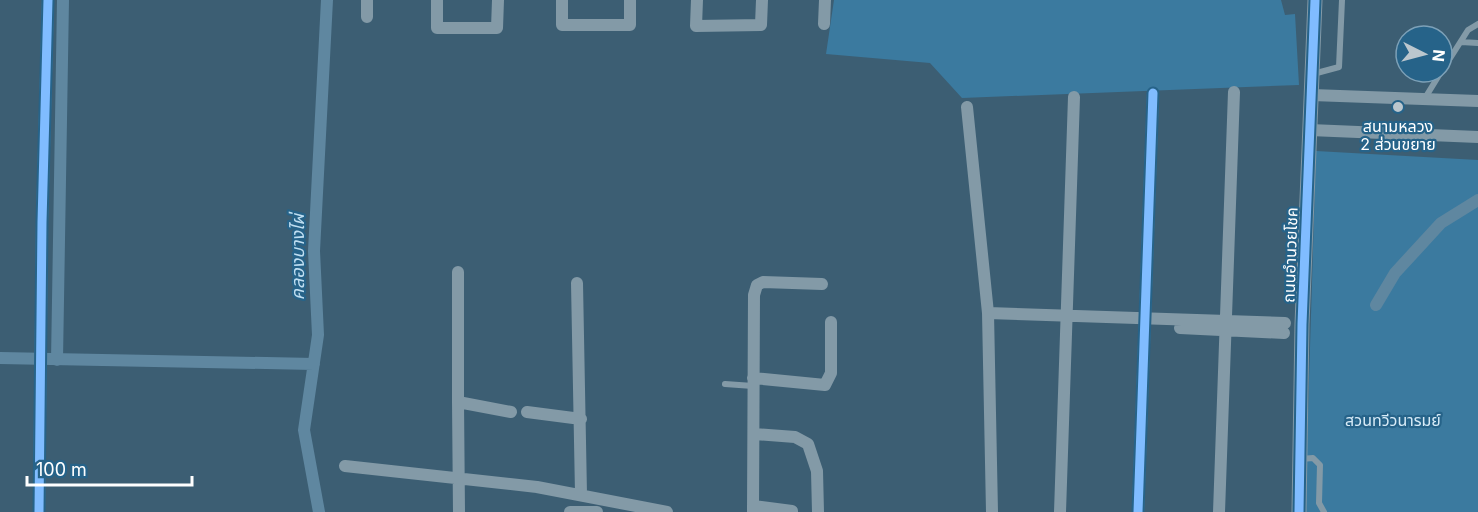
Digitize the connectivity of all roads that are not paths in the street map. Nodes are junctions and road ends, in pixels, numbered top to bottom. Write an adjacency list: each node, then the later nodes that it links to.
1 (48, 0): 51 (street)
2 (367, 0): 12 (street)
3 (437, 0): 4 (street)
4 (498, 0)
5 (562, 0): 6 (street)
6 (630, 0)
7 (697, 0): 8 (street)
8 (762, 0)
9 (825, 0): 13 (street)
10 (1315, 0): 18 (street, ถนนอำนวยโชค)
11 (1342, 0): 18 (lane)
12 (367, 17)
13 (824, 24)
14 (1478, 24): 15 (lane)
15 (1461, 42): 16 (lane); 17 (lane)
16 (1478, 44)
17 (1454, 53)
18 (1312, 74): 22 (street, ถนนอำนวยโชค)
19 (1434, 84): 24 (lane)
20 (1234, 92): 36 (street)
21 (1153, 93): 35 (street)
22 (1312, 95): 24 (street); 27 (street, ถนนอำนวยโชค)
23 (1074, 97): 33 (street)
24 (1425, 99): 25 (street)
25 (1478, 101)
26 (967, 107): 32 (street)
27 (1310, 130): 28 (street); 37 (street, ถนนอำนวยโชค)
28 (1478, 137)
29 (458, 272): 40 (street)
30 (577, 283): 43 (street)
31 (822, 284): 38 (street)
32 (988, 317): 33 (street); 57 (street)
33 (1066, 320): 35 (street); 58 (street)
34 (831, 322): 38 (street)
35 (1144, 323): 36 (street); 59 (street)
36 (1224, 326): 37 (street); 60 (street)
37 (1294, 328): 45 (street, ถนนอำนวยโชค)
38 (753, 382): 39 (lane); 44 (street)
39 (725, 384)
40 (458, 402): 41 (street); 47 (street)
41 (512, 412)
42 (527, 412): 43 (street)
43 (581, 419): 48 (street)
44 (754, 434): 49 (street); 56 (street)
45 (1300, 459): 61 (street, ถนนอำนวยโชค); 62 (lane)
46 (345, 466): 47 (street)
47 (459, 477): 48 (street); 52 (street)
48 (581, 494): 55 (street)
49 (753, 509): 50 (street)
50 (792, 511)
51 (39, 512)
52 (459, 512)
53 (570, 512): 54 (street)
54 (597, 512)
55 (667, 512)
56 (818, 512)
57 (992, 512)
58 (1060, 512)
59 (1138, 512)
60 (1219, 512)
61 (1299, 512)
62 (1324, 512)

